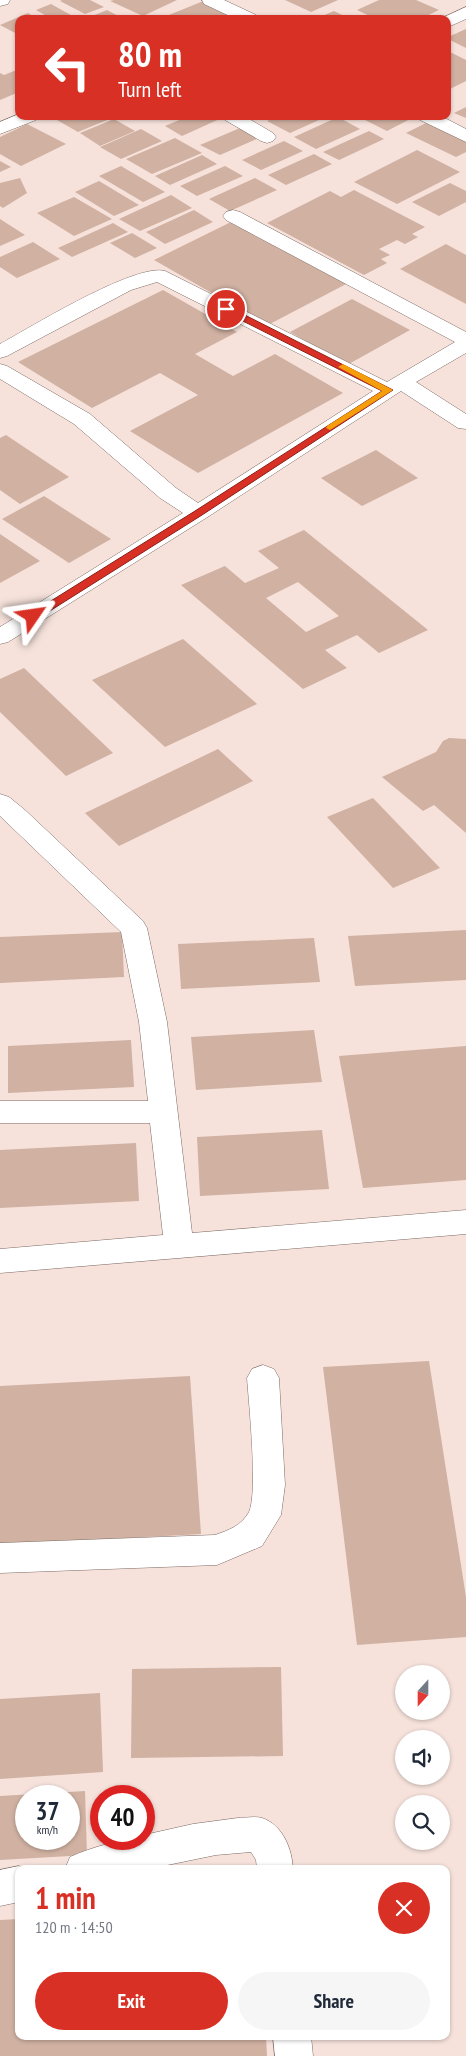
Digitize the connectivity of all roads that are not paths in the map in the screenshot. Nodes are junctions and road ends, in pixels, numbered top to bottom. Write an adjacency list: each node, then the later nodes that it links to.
1 (210, 0): 3 (street)
2 (466, 12): 4 (street)
3 (242, 15)
4 (451, 20)
5 (21, 120): 8 (street)
6 (238, 120): 10 (street)
7 (434, 120): 9 (street)
8 (0, 129)
9 (466, 136)
10 (267, 137)
11 (233, 216): 12 (street)
12 (466, 340)
13 (466, 344): 16 (street)
14 (0, 352): 16 (street)
15 (0, 370): 18 (street)
16 (395, 386): 17 (street); 18 (street)
17 (466, 423)
18 (198, 513): 19 (street)
19 (0, 637)
20 (0, 803): 22 (street)
21 (0, 1112): 22 (street)
22 (163, 1112): 24 (street)
23 (466, 1222): 24 (street)
24 (179, 1246): 25 (street)
25 (0, 1261)
26 (262, 1378): 27 (street)
27 (0, 1558)
28 (98, 1865): 29 (street)
29 (275, 1865)
30 (15, 1885): 31 (street)
31 (0, 1888)
32 (292, 2040): 33 (street)
33 (294, 2056)

